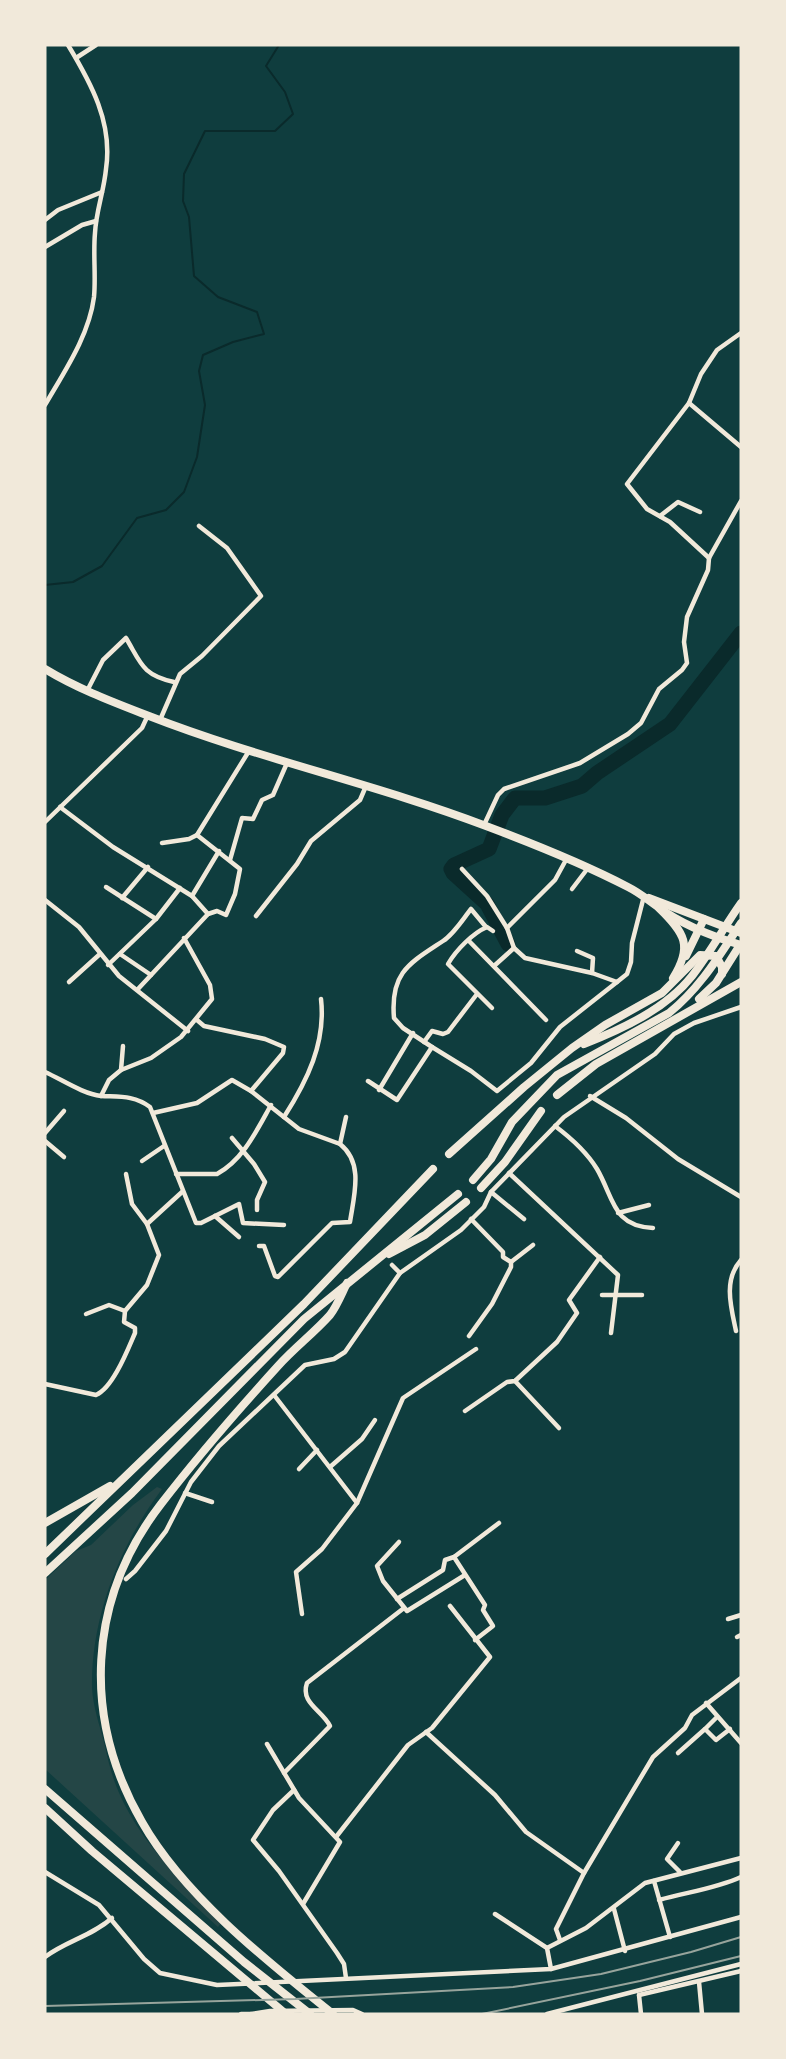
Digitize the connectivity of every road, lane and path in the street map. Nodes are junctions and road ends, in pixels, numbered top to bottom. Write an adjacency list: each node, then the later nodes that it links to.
1 (68, 45): 3 (street)
2 (96, 45): 3 (street)
3 (76, 58): 4 (street)
4 (102, 192): 5 (street); 6 (street)
5 (45, 220)
6 (92, 222): 7 (street); 10 (street)
7 (45, 248)
8 (741, 333): 9 (street)
9 (689, 403): 11 (street); 14 (street)
10 (45, 405)
11 (741, 447)
12 (741, 501): 16 (street)
13 (700, 512): 14 (street)
14 (660, 516): 16 (street)
15 (199, 526): 18 (street)
16 (709, 558): 27 (street)
17 (45, 669): 19 (highway)
18 (174, 682): 19 (street); 21 (street)
19 (86, 691): 20 (highway)
20 (148, 715): 21 (highway); 25 (street)
21 (160, 720): 22 (highway)
22 (249, 751): 23 (highway); 28 (street)
23 (287, 763): 24 (highway); 32 (street)
24 (366, 786): 27 (highway); 46 (street)
25 (60, 807): 26 (street); 33 (street)
26 (45, 822)
27 (486, 826): 31 (highway)
28 (196, 835): 29 (street); 30 (street)
29 (162, 843)
30 (219, 851): 32 (street); 39 (street)
31 (567, 858): 34 (highway); 51 (street)
32 (230, 860): 45 (street)
33 (148, 867): 37 (street); 41 (street)
34 (588, 868): 38 (street); 40 (highway)
35 (462, 869): 51 (street)
36 (106, 887): 41 (street)
37 (180, 888): 39 (street); 47 (street)
38 (572, 889)
39 (192, 896): 45 (street)
40 (646, 897): 44 (highway); 69 (street)
41 (122, 898): 47 (street)
42 (45, 900): 60 (street)
43 (741, 903): 80 (highway)
44 (660, 904): 48 (highway); 52 (highway); 63 (highway)
45 (208, 914): 55 (street)
46 (256, 916)
47 (156, 919): 61 (street)
48 (704, 919): 52 (highway); 54 (highway)
49 (741, 924): 80 (highway)
50 (486, 927): 53 (street); 56 (street); 82 (street)
51 (507, 928): 58 (street)
52 (699, 928): 57 (highway); 63 (highway)
53 (493, 931)
54 (741, 933)
55 (183, 938): 66 (street); 78 (street)
56 (469, 941): 64 (street); 73 (street)
57 (741, 944): 67 (highway)
58 (514, 948): 64 (street); 65 (street)
59 (577, 951): 65 (street)
60 (100, 954): 62 (street); 68 (street)
61 (120, 954): 62 (street); 66 (street)
62 (108, 965): 71 (street)
63 (681, 965): 72 (highway)
64 (494, 966): 79 (street)
65 (592, 973): 69 (street)
66 (151, 975): 71 (street)
67 (722, 975): 72 (highway); 77 (highway)
68 (69, 982)
69 (616, 982): 85 (street)
70 (741, 982): 77 (highway)
71 (138, 989): 81 (street)
72 (667, 989): 86 (highway)
73 (477, 994): 76 (street); 83 (street)
74 (321, 999): 99 (street)
75 (741, 1007): 94 (street)
76 (492, 1008)
77 (683, 1014): 92 (highway)
78 (197, 1020): 81 (street); 91 (street)
79 (546, 1020)
80 (629, 1030): 86 (highway); 115 (highway)
81 (188, 1031): 87 (street)
82 (412, 1033): 83 (street); 90 (street)
83 (424, 1042): 85 (street)
84 (123, 1046): 87 (street)
85 (432, 1047): 90 (street)
86 (572, 1048): 108 (highway)
87 (121, 1070): 93 (street)
88 (45, 1072): 93 (street)
89 (368, 1081): 90 (street)
90 (379, 1090)
91 (251, 1091): 95 (street); 98 (street)
92 (557, 1095)
93 (101, 1096): 98 (street)
94 (590, 1096): 101 (street); 120 (street)
95 (271, 1106): 99 (street); 107 (street)
96 (64, 1111): 102 (street)
97 (542, 1111): 116 (highway)
98 (153, 1113): 106 (street)
99 (284, 1117): 105 (street)
100 (346, 1117): 105 (street)
101 (555, 1126): 112 (street); 124 (street)
102 (45, 1133)
103 (232, 1138): 107 (street)
104 (45, 1141): 109 (street)
105 (340, 1144): 133 (street)
106 (164, 1146): 110 (street); 114 (street)
107 (243, 1152): 114 (street); 123 (street)
108 (449, 1154)
109 (64, 1156)
110 (142, 1161)
111 (433, 1169): 159 (highway)
112 (509, 1173): 118 (street); 134 (street)
113 (126, 1174): 128 (street)
114 (176, 1174): 117 (street)
115 (473, 1180)
116 (481, 1188)
117 (182, 1192): 125 (street); 128 (street)
118 (491, 1192): 126 (street); 127 (street)
119 (458, 1194): 135 (highway)
120 (741, 1197)
121 (466, 1202): 135 (highway)
122 (649, 1205): 124 (street)
123 (257, 1210)
124 (618, 1213): 130 (street)
125 (215, 1216): 129 (street); 131 (street)
126 (471, 1219): 137 (street); 139 (street)
127 (524, 1219)
128 (147, 1224): 144 (street)
129 (284, 1225)
130 (653, 1228)
131 (239, 1237)
132 (533, 1245): 137 (street)
133 (259, 1246)
134 (600, 1257): 141 (street); 150 (street)
135 (375, 1260): 140 (highway)
136 (741, 1260): 146 (street)
137 (511, 1262): 148 (street)
138 (392, 1265): 139 (street)
139 (400, 1273): 152 (street)
140 (347, 1283): 168 (highway); 221 (highway)
141 (617, 1294): 142 (street); 143 (street); 147 (street)
142 (602, 1295)
143 (642, 1295)
144 (125, 1311): 145 (street); 151 (street)
145 (86, 1314)
146 (736, 1331)
147 (611, 1333)
148 (469, 1336)
149 (476, 1349): 162 (street)
150 (515, 1381): 153 (street); 155 (street)
151 (45, 1384)
152 (274, 1395): 156 (street); 160 (street)
153 (465, 1411)
154 (375, 1420): 157 (street)
155 (559, 1428)
156 (317, 1450): 157 (street); 158 (street)
157 (330, 1467): 162 (street)
158 (299, 1469)
159 (119, 1480): 163 (highway); 166 (highway)
160 (185, 1493): 161 (street); 170 (street)
161 (212, 1502)
162 (357, 1503): 174 (street)
163 (45, 1523)
164 (499, 1523): 167 (street)
165 (399, 1542): 171 (street)
166 (45, 1554)
167 (454, 1557): 169 (street); 171 (street)
168 (45, 1573)
169 (465, 1575): 173 (street); 177 (street)
170 (126, 1580)
171 (397, 1599): 173 (street)
172 (450, 1606): 177 (street)
173 (404, 1608): 187 (street)
174 (302, 1614)
175 (741, 1615): 176 (street)
176 (728, 1619)
177 (475, 1640): 183 (street)
178 (741, 1678): 179 (street)
179 (706, 1703): 180 (street); 196 (street)
180 (717, 1717): 181 (street); 182 (street)
181 (705, 1729): 182 (street); 186 (street)
182 (730, 1729): 184 (street)
183 (426, 1732): 191 (street); 196 (street)
184 (741, 1743)
185 (267, 1744): 187 (street)
186 (678, 1754)
187 (284, 1773): 189 (street)
188 (45, 1789): 220 (highway)
189 (294, 1790): 191 (street); 200 (street)
190 (45, 1808): 219 (highway)
191 (336, 1837): 200 (street)
192 (678, 1843): 195 (street)
193 (741, 1858): 195 (street)
194 (45, 1872): 204 (street)
195 (680, 1872): 198 (street)
196 (584, 1873): 206 (street)
197 (741, 1877): 199 (street)
198 (654, 1881): 199 (street); 201 (street)
199 (659, 1900): 205 (street)
200 (303, 1904): 213 (street)
201 (614, 1909): 206 (street); 208 (street)
202 (495, 1914): 207 (street)
203 (741, 1917): 205 (street)
204 (112, 1918): 209 (street); 213 (street)
205 (670, 1937): 208 (street)
206 (560, 1940): 207 (street)
207 (547, 1948): 211 (street)
208 (626, 1951): 211 (street)
209 (45, 1957)
210 (741, 1964): 215 (street)
211 (551, 1969): 213 (street)
212 (741, 1971): 214 (street)
213 (346, 1978)
214 (699, 1982): 215 (street); 226 (street)
215 (639, 1994): 216 (street); 225 (street)
216 (578, 2007): 223 (street); 224 (street)
217 (241, 2014): 218 (street)
218 (251, 2014): 222 (street)
219 (286, 2014)
220 (310, 2014)
221 (333, 2014)
222 (362, 2014)
223 (547, 2014)
224 (578, 2014)
225 (641, 2014)
226 (702, 2014)

